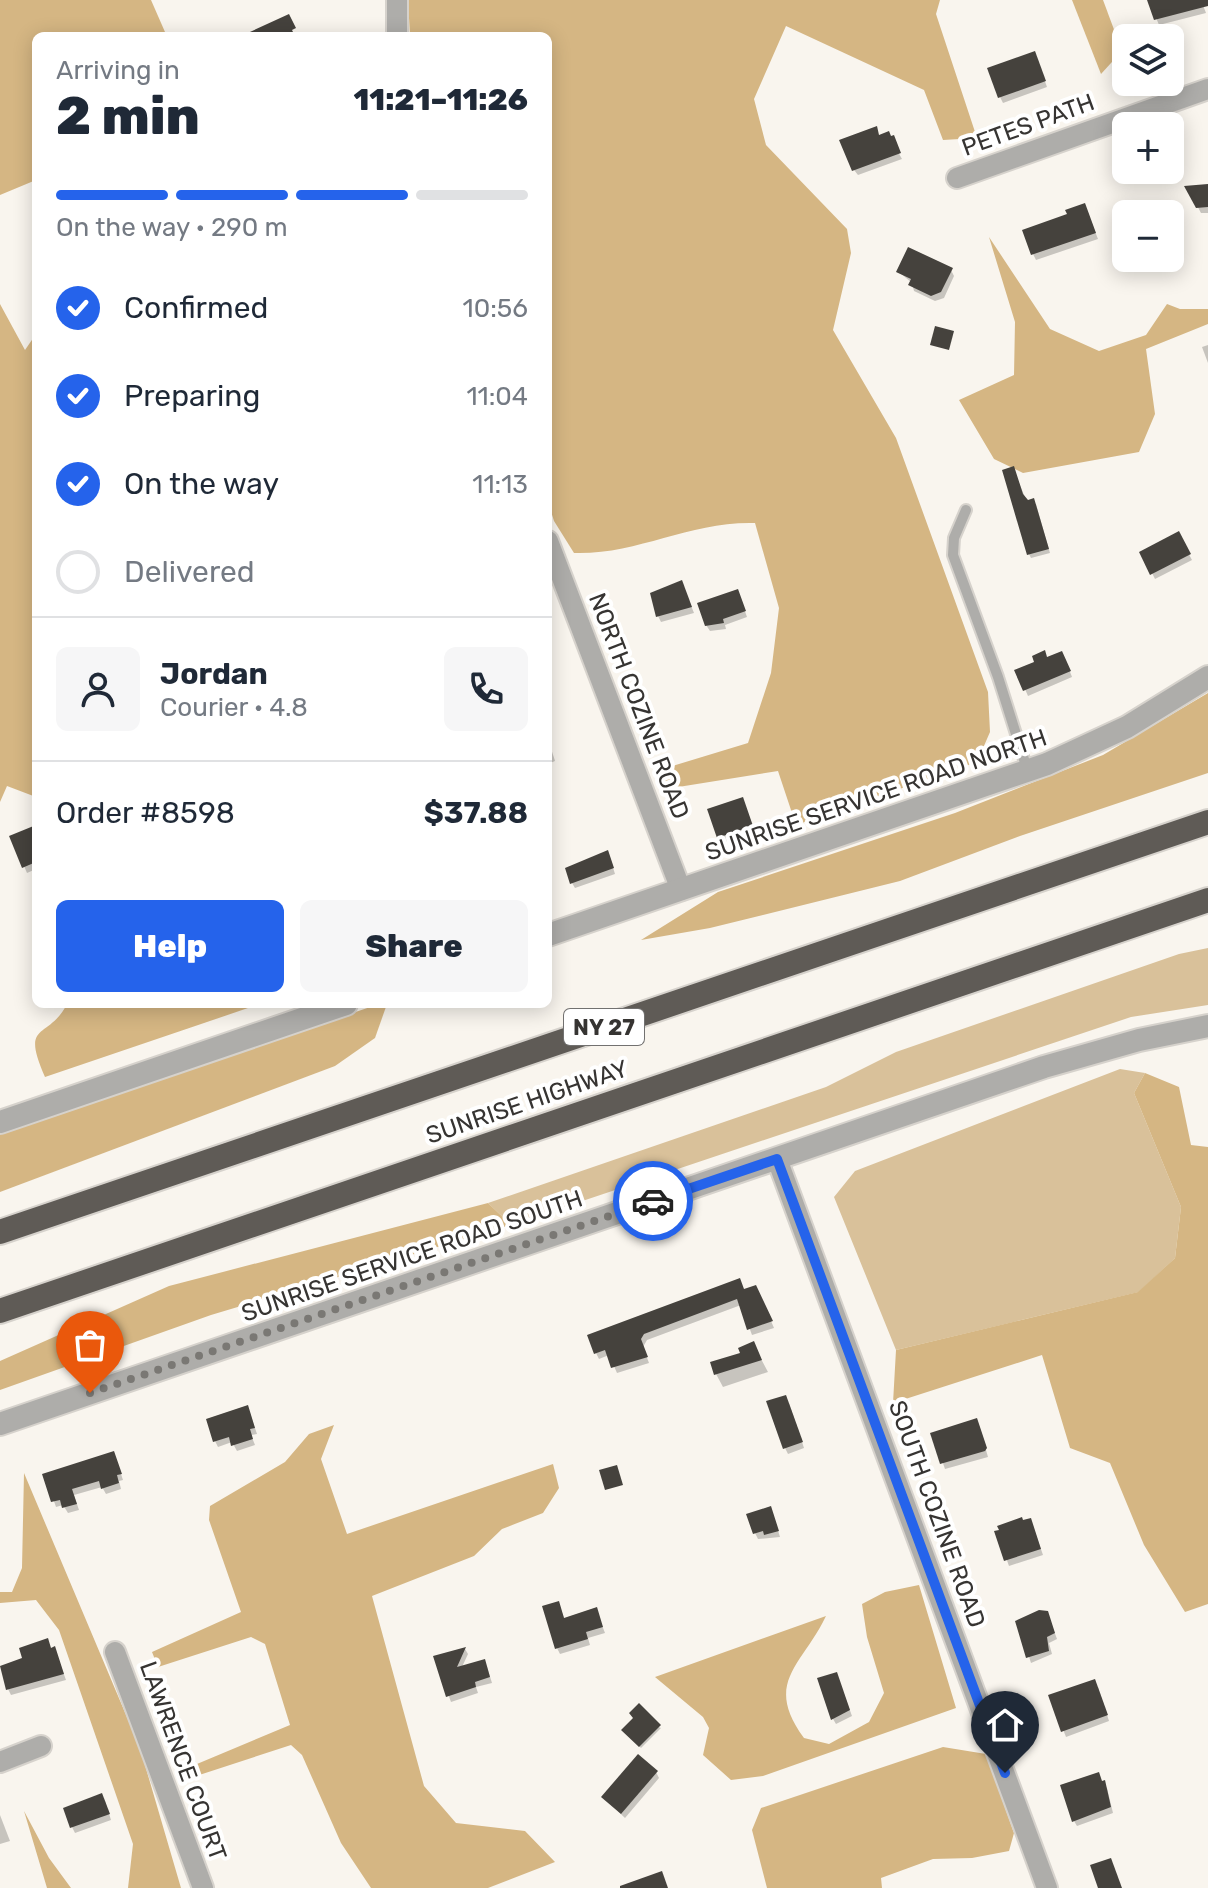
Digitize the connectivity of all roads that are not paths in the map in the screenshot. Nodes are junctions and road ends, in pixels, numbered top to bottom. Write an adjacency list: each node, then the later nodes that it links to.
1 (397, 0): 2 (street)
2 (397, 32)
3 (1208, 89): 4 (street, PETES PATH)
4 (957, 178)
5 (966, 510): 8 (lane)
6 (552, 551): 10 (street, NORTH COZINE ROAD)
7 (1208, 677): 8 (street, SUNRISE SERVICE ROAD NORTH)
8 (1028, 772): 10 (street, SUNRISE SERVICE ROAD NORTH)
9 (1208, 822): 17 (highway, SUNRISE HIGHWAY / NY 27)
10 (681, 890): 12 (street, SUNRISE SERVICE ROAD NORTH)
11 (1208, 900): 18 (highway, SUNRISE HIGHWAY)
12 (552, 934)
13 (334, 1008): 15 (street)
14 (1208, 1026): 16 (street, SUNRISE SERVICE ROAD SOUTH)
15 (0, 1122)
16 (777, 1159): 19 (street, SUNRISE SERVICE ROAD SOUTH); 24 (street, SOUTH COZINE ROAD)
17 (0, 1232)
18 (0, 1311)
19 (0, 1424)
20 (115, 1652): 23 (street, LAWRENCE COURT)
21 (41, 1746): 22 (street)
22 (0, 1762)
23 (203, 1888)
24 (1047, 1888)

